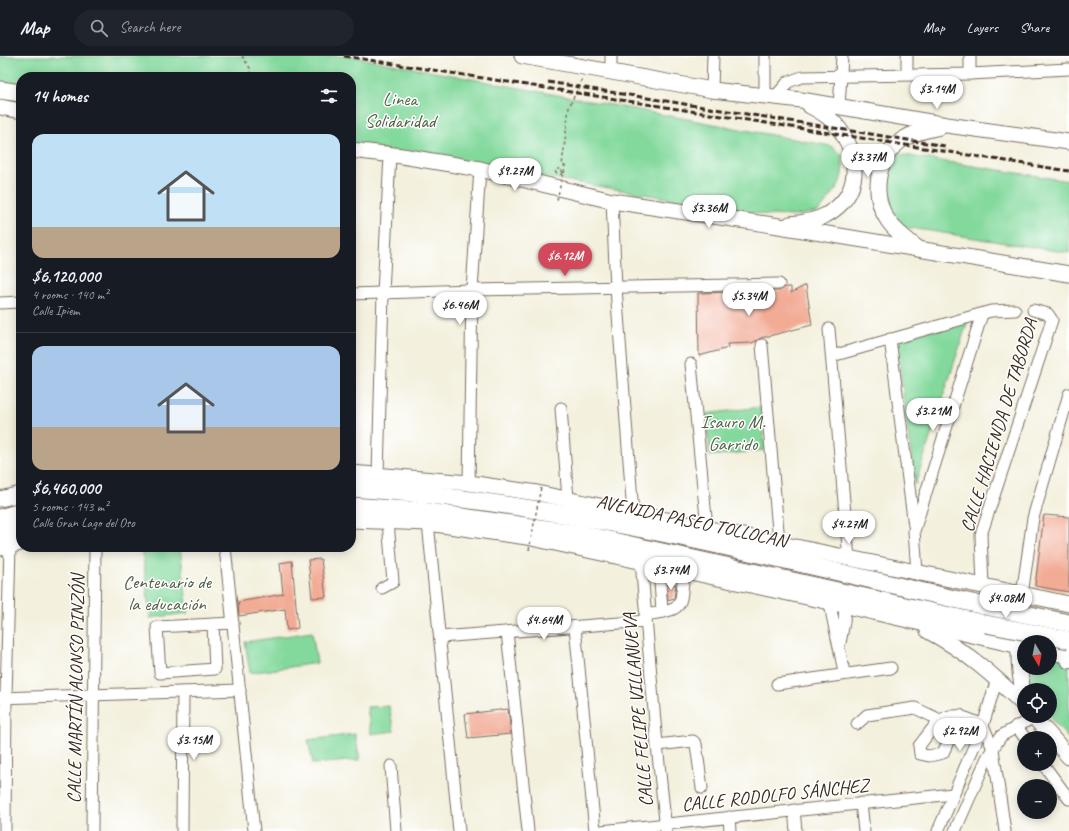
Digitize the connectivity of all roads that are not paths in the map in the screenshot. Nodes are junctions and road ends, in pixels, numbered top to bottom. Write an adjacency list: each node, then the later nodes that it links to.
1 (522, 56): 9 (main road)
2 (612, 56): 9 (street)
3 (713, 56): 14 (street)
4 (765, 56): 16 (street)
5 (842, 56): 12 (street)
6 (907, 56): 10 (street)
7 (970, 56): 11 (street)
8 (1069, 69): 11 (street)
9 (611, 71): 14 (main road)
10 (907, 74): 11 (street); 12 (street)
11 (970, 74)
12 (842, 76): 16 (street); 19 (street)
13 (0, 90): 15 (highway)
14 (712, 90): 16 (main road)
15 (16, 92)
16 (770, 96): 17 (main road)
17 (801, 100): 19 (main road); 27 (main road)
18 (0, 106): 20 (main road)
19 (840, 108): 21 (main road)
20 (16, 110)
21 (947, 125): 22 (main road); 28 (main road)
22 (1069, 142)
23 (356, 151): 24 (main road)
24 (390, 155): 25 (main road); 34 (street)
25 (480, 169): 26 (main road); 32 (street)
26 (612, 201): 27 (main road); 31 (street)
27 (779, 226): 28 (main road)
28 (919, 250): 29 (main road)
29 (1069, 274)
30 (779, 284): 31 (street)
31 (616, 288): 32 (street); 58 (street)
32 (472, 290): 34 (street); 49 (street)
33 (356, 294): 34 (street)
34 (383, 294): 48 (street)
35 (16, 302): 36 (street)
36 (0, 303)
37 (1015, 310): 39 (street)
38 (1033, 310): 79 (street, CALLE HACIENDA DE TABORDA)
39 (982, 314): 41 (street); 64 (street)
40 (829, 329): 43 (street)
41 (890, 339): 43 (street); 64 (street)
42 (762, 345): 67 (street)
43 (832, 356): 73 (street)
44 (690, 364): 63 (street)
45 (1069, 394): 81 (street)
46 (561, 408): 53 (street)
47 (356, 472): 48 (main road, AVENIDA PASEO TOLLOCAN)
48 (378, 474): 49 (main road, AVENIDA PASEO TOLLOCAN)
49 (469, 483): 53 (main road, AVENIDA PASEO TOLLOCAN)
50 (356, 488): 58 (highway, AVENIDA PASEO TOLLOCAN)
51 (16, 495): 52 (main road)
52 (0, 500)
53 (568, 500): 58 (main road, AVENIDA PASEO TOLLOCAN)
54 (356, 506): 66 (highway, AVENIDA PASEO TOLLOCAN)
55 (16, 513): 56 (highway)
56 (0, 518)
57 (356, 520): 60 (main road)
58 (634, 521): 59 (highway); 69 (highway, AVENIDA PASEO TOLLOCAN)
59 (671, 521): 62 (main road, AVENIDA PASEO TOLLOCAN)
60 (388, 522): 61 (main road); 80 (street)
61 (428, 523): 72 (main road); 95 (street)
62 (691, 525): 63 (main road, AVENIDA PASEO TOLLOCAN); 69 (highway)
63 (707, 528): 67 (main road, AVENIDA PASEO TOLLOCAN)
64 (914, 531): 78 (street)
65 (16, 534): 68 (highway)
66 (581, 534): 72 (highway); 74 (highway, AVENIDA PASEO TOLLOCAN)
67 (779, 542): 73 (main road, AVENIDA PASEO TOLLOCAN)
68 (8, 543): 107 (street)
69 (718, 546): 90 (highway, AVENIDA PASEO TOLLOCAN, bridge)
70 (95, 552): 106 (street, CALLE MARTÍN ALONSO PINZÓN)
71 (226, 552): 89 (street)
72 (610, 554): 75 (main road)
73 (849, 559): 78 (main road, AVENIDA PASEO TOLLOCAN)
74 (699, 560): 76 (highway); 99 (highway, AVENIDA PASEO TOLLOCAN, bridge)
75 (641, 561): 76 (main road); 87 (street, CALLE FELIPE VILLANUEVA)
76 (662, 566): 77 (main road); 86 (street)
77 (684, 571): 83 (main road); 86 (street)
78 (917, 572): 79 (main road, AVENIDA PASEO TOLLOCAN)
79 (983, 586): 81 (main road, AVENIDA PASEO TOLLOCAN)
80 (382, 588)
81 (1022, 595): 82 (main road, AVENIDA PASEO TOLLOCAN); 94 (main road)
82 (1048, 600): 84 (main road, AVENIDA PASEO TOLLOCAN); 99 (main road)
83 (830, 602): 85 (main road); 97 (street)
84 (1069, 604)
85 (845, 606): 88 (main road); 97 (street)
86 (662, 612): 87 (street)
87 (646, 618): 92 (street); 117 (street, CALLE FELIPE VILLANUEVA)
88 (909, 622): 96 (main road); 102 (main road)
89 (233, 623): 91 (street); 104 (street)
90 (1069, 623)
91 (213, 624): 91 (street)
92 (575, 626): 93 (street); 138 (street)
93 (507, 632): 95 (street); 137 (street)
94 (1021, 635)
95 (440, 637): 136 (street)
96 (1017, 645)
97 (840, 646): 101 (street)
98 (1057, 652): 99 (main road)
99 (1068, 653)
100 (890, 668): 101 (street)
101 (844, 674): 103 (street)
102 (997, 679): 108 (main road); 114 (street)
103 (777, 684)
104 (240, 690): 105 (street); 134 (street)
105 (183, 692): 106 (street); 133 (street)
106 (93, 694): 107 (street); 132 (street, CALLE MARTÍN ALONSO PINZÓN)
107 (3, 697): 131 (street)
108 (1017, 698)
109 (960, 715): 110 (street); 110 (street); 114 (street)
110 (940, 720): 113 (street)
111 (1021, 723): 115 (street)
112 (1040, 723): 120 (main road)
113 (858, 724)
114 (983, 725): 118 (street); 119 (street)
115 (1016, 726): 116 (street); 118 (street)
116 (1020, 731)
117 (657, 744): 124 (street); 130 (street, CALLE FELIPE VILLANUEVA)
118 (993, 749): 122 (street); 145 (street)
119 (971, 755): 122 (street); 125 (street)
120 (1069, 757)
121 (391, 766): 135 (street)
122 (984, 766): 144 (street)
123 (1048, 771): 126 (street)
124 (702, 788)
125 (953, 794): 127 (street, CALLE RODOLFO SÁNCHEZ); 143 (street)
126 (1069, 799)
127 (861, 803): 128 (street, CALLE RODOLFO SÁNCHEZ); 142 (street)
128 (794, 810): 129 (street, CALLE RODOLFO SÁNCHEZ); 141 (street)
129 (729, 818): 130 (street, CALLE RODOLFO SÁNCHEZ); 140 (street)
130 (666, 828): 139 (street, CALLE RODOLFO SÁNCHEZ)
131 (5, 831)
132 (92, 831)
133 (182, 831)
134 (254, 831)
135 (396, 831)
136 (459, 831)
137 (528, 831)
138 (595, 831)
139 (601, 831)
140 (730, 831)
141 (796, 831)
142 (864, 831)
143 (938, 831)
144 (955, 831)
145 (1005, 831)

